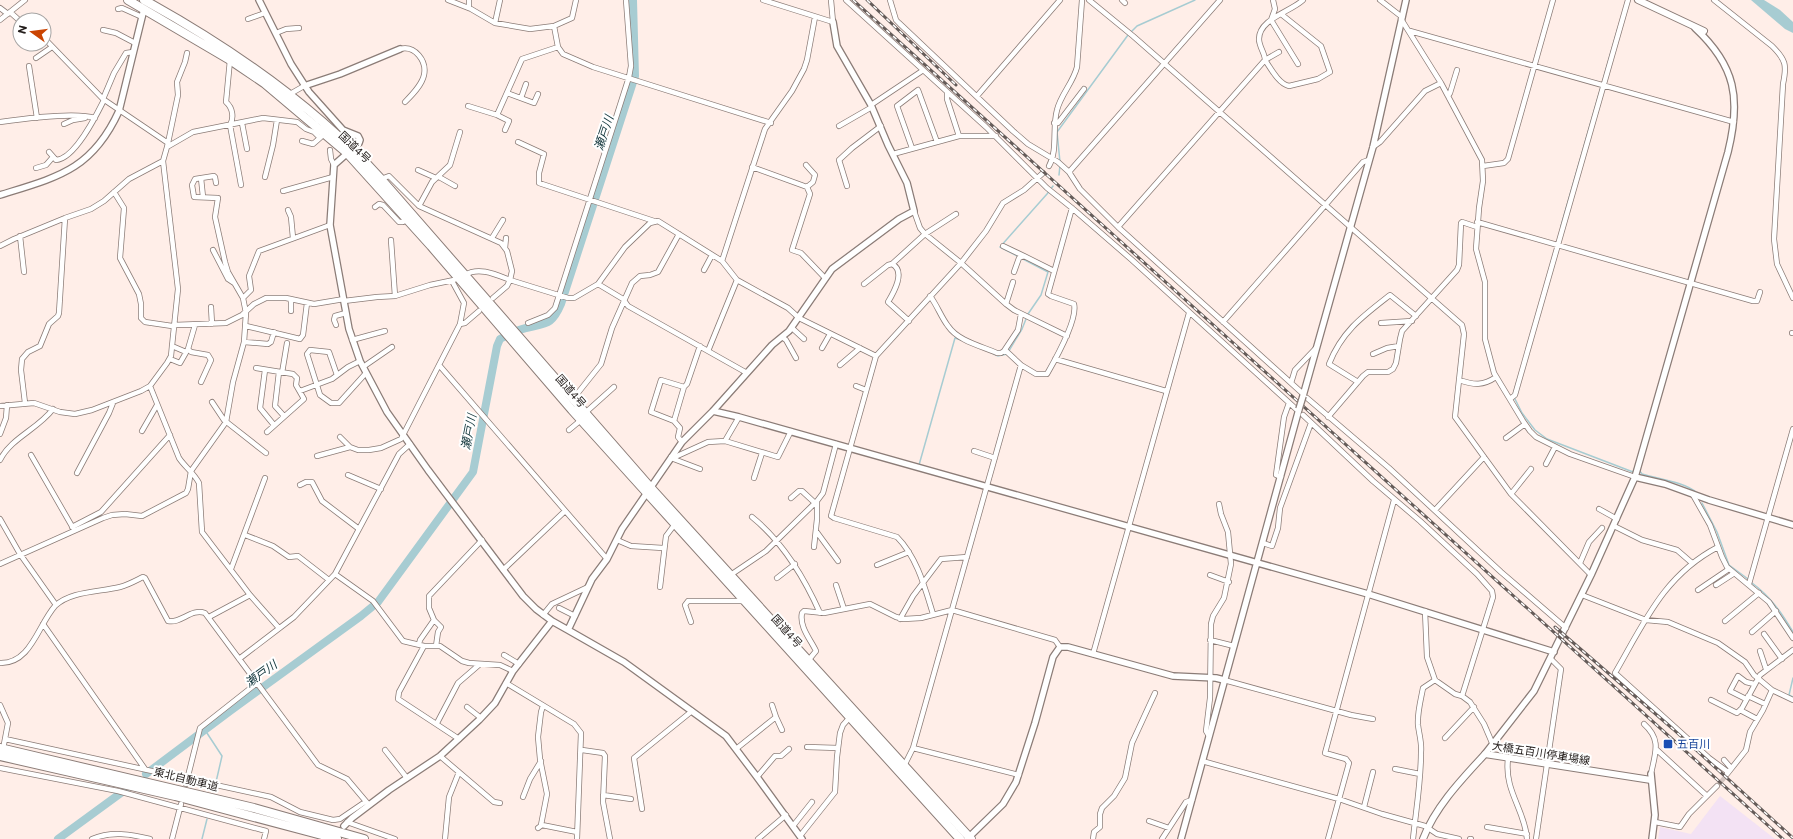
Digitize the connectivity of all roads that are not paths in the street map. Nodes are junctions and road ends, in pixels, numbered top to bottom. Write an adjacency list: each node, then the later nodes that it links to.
1 (25, 0): 29 (street)
2 (128, 0): 30 (highway, 国道4号)
3 (144, 0): 73 (highway, 国道4号)
4 (259, 0): 31 (street)
5 (448, 0): 27 (street)
6 (469, 0): 27 (street)
7 (500, 0): 40 (street)
8 (576, 0): 41 (street)
9 (626, 0): 65 (street)
10 (763, 0): 34 (street)
11 (831, 0): 39 (street)
12 (846, 0): 64 (street)
13 (890, 0): 75 (street)
14 (1060, 0): 75 (street)
15 (1082, 0): 93 (street)
16 (1089, 0): 59 (street)
17 (1220, 0): 59 (street)
18 (1273, 0): 38 (street)
19 (1302, 0): 32 (street)
20 (1380, 0): 35 (street)
21 (1406, 0): 35 (street)
22 (1554, 0): 62 (street)
23 (1628, 0): 69 (street)
24 (1638, 0): 42 (main road)
25 (1714, 0): 195 (street)
26 (0, 8): 29 (street)
27 (468, 8): 40 (street)
28 (118, 9): 30 (street)
29 (9, 13): 33 (street); 36 (street)
30 (143, 13): 48 (street); 57 (highway, 国道4号)
31 (265, 13): 37 (street); 47 (street)
32 (1281, 14): 38 (street); 58 (street)
33 (12, 15)
34 (815, 17): 39 (street); 92 (street)
35 (1402, 18): 45 (street); 107 (street)
36 (0, 20)
37 (248, 20)
38 (1271, 20): 58 (street); 60 (street)
39 (833, 22): 81 (street)
40 (495, 23): 41 (street)
41 (554, 26): 50 (street)
42 (1695, 27): 46 (main road); 90 (street)
43 (299, 28): 47 (street)
44 (103, 30): 48 (street)
45 (1410, 31): 62 (street); 66 (street)
46 (1704, 31)
47 (276, 33): 68 (street)
48 (135, 43): 53 (street)
49 (52, 47): 78 (street)
50 (558, 47): 65 (street); 72 (street)
51 (400, 49): 68 (street); 79 (street)
52 (45, 52): 56 (street)
53 (133, 52): 78 (street); 82 (street)
54 (1279, 52): 58 (street)
55 (187, 53): 106 (street)
56 (36, 58)
57 (230, 60): 95 (street); 100 (highway, 国道4号)
58 (1265, 60): 83 (street)
59 (1164, 64): 83 (street); 125 (street)
60 (1298, 64)
61 (29, 66): 86 (street)
62 (1535, 67): 69 (street); 121 (street)
63 (1457, 70): 76 (street)
64 (922, 71): 71 (street); 81 (street)
65 (630, 77): 92 (street); 142 (street)
66 (1441, 83): 76 (street); 107 (street)
67 (526, 84): 77 (street)
68 (304, 86): 73 (street); 111 (street)
69 (1603, 86): 90 (street); 165 (street)
70 (1084, 88): 93 (street)
71 (947, 92): 101 (street); 102 (street)
72 (507, 93): 77 (street); 84 (street)
73 (290, 94): 111 (highway, 国道4号)
74 (538, 94): 77 (street)
75 (977, 96): 115 (street)
76 (1448, 96): 121 (street)
77 (521, 98)
78 (103, 99): 82 (street); 87 (street)
79 (405, 102)
80 (468, 106): 84 (street)
81 (872, 106): 96 (street); 97 (street)
82 (119, 110): 106 (street); 140 (street)
83 (1219, 112): 143 (street); 156 (street)
84 (497, 115): 98 (street)
85 (86, 117): 86 (street); 87 (street); 94 (street)
86 (36, 118): 89 (street)
87 (95, 118): 114 (street)
88 (277, 120): 91 (street); 100 (street); 127 (street)
89 (0, 122)
90 (1734, 122): 184 (street)
91 (242, 123): 95 (street); 109 (street)
92 (771, 123): 122 (street)
93 (1054, 123): 115 (street)
94 (64, 124)
95 (230, 125): 106 (street); 134 (street)
96 (839, 126)
97 (881, 126): 113 (street); 136 (street)
98 (506, 130)
99 (460, 132): 131 (street)
100 (322, 135): 103 (street); 111 (highway, 国道4号)
101 (960, 136): 102 (street); 105 (street)
102 (996, 136): 132 (street)
103 (302, 141)
104 (518, 142): 142 (street)
105 (937, 142): 108 (street); 108 (street)
106 (167, 145): 117 (street)
107 (1373, 147): 116 (street)
108 (912, 148): 113 (street)
109 (247, 149)
110 (330, 150): 118 (street)
111 (350, 151): 118 (street); 130 (highway, 国道4号); 151 (highway, 国道4号)
112 (49, 152): 114 (street)
113 (893, 154): 148 (street)
114 (53, 158): 123 (street)
115 (1053, 158): 120 (street); 125 (street)
116 (1369, 160): 143 (street); 157 (street)
117 (163, 161): 139 (street); 217 (street)
118 (334, 165): 128 (street)
119 (806, 165): 137 (street)
120 (1049, 166)
121 (1483, 166): 154 (street)
122 (752, 167): 137 (street); 172 (street)
123 (36, 168)
124 (418, 170): 131 (street)
125 (1069, 172): 156 (street)
126 (1043, 173): 132 (street)
127 (265, 177)
128 (333, 177): 138 (street); 155 (street)
129 (201, 178): 133 (street); 141 (street); 141 (street)
130 (381, 178): 144 (street); 179 (highway, 国道4号)
131 (437, 178): 135 (street); 144 (street)
132 (1038, 178): 146 (street); 173 (street)
133 (216, 184)
134 (241, 185)
135 (455, 186)
136 (847, 186)
137 (807, 187): 180 (street)
138 (283, 191)
139 (114, 192): 150 (street); 217 (street)
140 (0, 195)
141 (203, 197): 185 (street)
142 (591, 200): 153 (street); 190 (street)
143 (1325, 205): 157 (street); 213 (street)
144 (419, 206): 162 (street)
145 (376, 207): 151 (street)
146 (1072, 208): 176 (street); 206 (street)
147 (288, 210): 161 (street)
148 (914, 211): 159 (street); 180 (street)
149 (956, 214): 159 (street)
150 (65, 218): 160 (street); 276 (street)
151 (407, 219): 179 (highway, 国道4号)
152 (503, 220): 162 (street)
153 (654, 221): 158 (street); 186 (street)
154 (1477, 224): 165 (street); 194 (street); 258 (street)
155 (330, 225): 161 (street); 197 (street)
156 (1118, 227): 213 (street)
157 (1351, 228): 194 (street); 236 (street)
158 (679, 234): 170 (street); 198 (street)
159 (925, 234): 173 (street); 174 (street)
160 (20, 236): 166 (street); 177 (street)
161 (294, 238): 192 (street)
162 (492, 238): 168 (street)
163 (506, 238): 168 (street)
164 (391, 240): 189 (street)
165 (1557, 245): 184 (street); 273 (street)
166 (0, 246)
167 (1003, 246): 171 (street)
168 (505, 248): 181 (street)
169 (213, 250): 185 (street)
170 (712, 255): 172 (street); 175 (street)
171 (1024, 256): 176 (street); 178 (street)
172 (722, 261): 182 (street)
173 (961, 263): 191 (street); 200 (street)
174 (892, 264): 187 (street); 210 (street)
175 (704, 270)
176 (1054, 271): 225 (street)
177 (24, 272)
178 (1014, 272)
179 (459, 278): 181 (street); 189 (street); 216 (street); 230 (highway, 国道4号)
180 (825, 278): 209 (street)
181 (510, 280): 190 (street); 193 (street)
182 (737, 280): 209 (street); 241 (street)
183 (1013, 282): 200 (street)
184 (1691, 282): 188 (street); 327 (street)
185 (235, 284): 192 (street)
186 (598, 284): 190 (street); 198 (street)
187 (864, 284)
188 (1760, 292)
189 (395, 296): 197 (street)
190 (560, 296): 212 (street)
191 (930, 296): 210 (street); 240 (street)
192 (243, 298): 204 (street)
193 (493, 298)
194 (1432, 298): 208 (street); 259 (street)
195 (1793, 298)
196 (291, 299): 199 (street); 202 (street); 204 (street)
197 (344, 300): 199 (street); 205 (street)
198 (624, 301): 233 (street); 272 (street)
199 (307, 303): 223 (street)
200 (1006, 304): 207 (street)
201 (211, 307): 215 (street)
202 (291, 311)
203 (479, 311): 216 (street)
204 (246, 313): 215 (street); 220 (street)
205 (346, 313): 219 (street); 228 (street)
206 (1189, 313): 269 (street); 275 (street)
207 (1025, 316): 225 (street); 240 (street)
208 (1416, 316): 211 (street); 261 (street)
209 (799, 318): 221 (street); 224 (street)
210 (908, 321): 243 (street)
211 (1412, 321): 214 (street); 234 (street)
212 (528, 322)
213 (1223, 322): 262 (street)
214 (1381, 323)
215 (212, 324): 218 (street)
216 (460, 324): 248 (street)
217 (174, 325): 218 (street); 232 (street)
218 (195, 325): 239 (street)
219 (336, 325)
220 (246, 326): 223 (street); 229 (street)
221 (792, 328): 226 (street); 227 (street)
222 (385, 331): 228 (street)
223 (274, 332): 229 (street)
224 (830, 334): 237 (street); 238 (street)
225 (1067, 336): 246 (street)
226 (782, 337): 244 (street); 256 (street)
227 (804, 339)
228 (352, 340): 247 (street)
229 (244, 342): 290 (street)
230 (519, 342): 272 (highway, 国道4号); 286 (highway, 国道4号)
231 (287, 343): 254 (street)
232 (172, 346): 239 (street); 245 (street)
233 (700, 346): 241 (street); 267 (street)
234 (1399, 346): 242 (street); 261 (street)
235 (392, 347): 251 (street)
236 (1317, 347): 262 (street); 271 (street)
237 (822, 348)
238 (860, 348): 243 (street); 249 (street)
239 (187, 350): 245 (street); 260 (street)
240 (1005, 350): 250 (street)
241 (708, 351): 256 (street)
242 (1373, 354)
243 (876, 356): 268 (street)
244 (796, 358)
245 (170, 359): 264 (street)
246 (1055, 359): 250 (street); 269 (street)
247 (360, 361): 251 (street); 257 (street)
248 (439, 365): 301 (street); 342 (street)
249 (840, 365)
250 (1021, 365): 318 (street)
251 (363, 367): 255 (street)
252 (256, 368): 253 (street)
253 (265, 370): 254 (street); 293 (street)
254 (281, 372): 270 (street); 285 (street)
255 (366, 373): 263 (street); 301 (street)
256 (747, 373): 283 (street)
257 (337, 375): 263 (street); 263 (street)
258 (1496, 377): 259 (street); 273 (street)
259 (1459, 380): 316 (street)
260 (201, 382)
261 (1358, 382): 288 (street)
262 (1291, 383): 271 (street)
263 (317, 385): 270 (street)
264 (150, 386): 277 (street); 279 (street)
265 (856, 386): 268 (street)
266 (614, 387): 286 (street)
267 (684, 387): 289 (street); 289 (street)
268 (866, 390): 310 (street)
269 (1166, 391): 351 (street)
270 (300, 392): 285 (street)
271 (1304, 395): 282 (street, bridge); 288 (street)
272 (573, 399): 286 (highway, 国道4号)
273 (1510, 399): 292 (street)
274 (212, 402): 290 (street)
275 (1288, 402): 282 (street); 326 (street)
276 (25, 403): 278 (street); 281 (street)
277 (112, 403): 281 (street); 324 (street)
278 (7, 405): 280 (street); 299 (street)
279 (157, 405): 296 (street); 300 (street)
280 (0, 406)
281 (53, 409): 319 (street)
282 (1298, 409): 326 (street)
283 (713, 411): 287 (street); 305 (street)
284 (1302, 415): 291 (street)
285 (284, 416): 293 (street)
286 (583, 416): 295 (street); 333 (highway, 国道4号)
287 (739, 417): 297 (street); 304 (street)
288 (1328, 417): 341 (street)
289 (674, 421): 305 (street)
290 (226, 422): 312 (street); 323 (street)
291 (1311, 423): 337 (street); 360 (street)
292 (1525, 424): 303 (street); 309 (street)
293 (274, 425): 298 (street)
294 (1793, 429): 344 (street)
295 (569, 430)
296 (142, 431)
297 (791, 431): 307 (street); 313 (street)
298 (267, 432)
299 (0, 434)
300 (170, 435): 323 (street); 350 (street)
301 (403, 435): 306 (street); 308 (street)
302 (340, 437): 308 (street)
303 (1506, 438)
304 (725, 441): 313 (street); 317 (street)
305 (682, 442): 317 (street)
306 (410, 444): 332 (street); 357 (street)
307 (836, 444): 310 (street); 338 (street)
308 (350, 447): 315 (street)
309 (1555, 447): 320 (street); 327 (street)
310 (851, 448): 331 (street); 364 (street)
311 (974, 451): 318 (street)
312 (266, 452)
313 (762, 453): 329 (street)
314 (31, 455): 350 (street)
315 (317, 456)
316 (1484, 456): 334 (street); 341 (street)
317 (670, 457): 321 (street); 333 (street)
318 (995, 458): 331 (street)
319 (0, 460)
320 (1546, 464)
321 (700, 469)
322 (1531, 469): 334 (street)
323 (191, 471): 355 (street); 376 (street)
324 (77, 473)
325 (348, 475): 332 (street)
326 (1281, 477): 360 (street)
327 (1635, 477): 335 (street); 346 (street)
328 (265, 478): 356 (street)
329 (754, 478)
330 (300, 486): 353 (street)
331 (987, 487): 351 (street); 367 (street)
332 (381, 489): 353 (street)
333 (649, 490): 347 (highway, 国道4号); 358 (street); 383 (highway, 国道4号)
334 (1511, 494): 374 (street)
335 (1693, 495): 344 (street); 362 (street)
336 (791, 498): 338 (street)
337 (1394, 500): 395 (street); 419 (street)
338 (816, 502): 354 (street); 359 (street)
339 (1219, 504): 366 (street)
340 (1599, 509): 346 (street)
341 (1435, 510): 418 (street)
342 (565, 511): 368 (street); 378 (street)
343 (752, 517): 359 (street)
344 (1768, 518): 348 (street); 388 (street)
345 (0, 519): 365 (street)
346 (1617, 519): 349 (street)
347 (675, 524): 363 (street); 383 (highway, 国道4号)
348 (1793, 525)
349 (1614, 526): 371 (street); 382 (street)
350 (72, 527): 355 (street)
351 (1129, 527): 366 (street); 433 (street)
352 (1602, 528): 374 (street)
353 (358, 529): 379 (street)
354 (816, 531): 361 (street); 369 (street)
355 (74, 532): 365 (street)
356 (245, 535): 376 (street); 385 (street)
357 (482, 540): 378 (street); 411 (street)
358 (617, 540): 363 (street); 368 (street)
359 (776, 541): 373 (street); 383 (street)
360 (1263, 543): 370 (street)
361 (814, 547)
362 (1718, 547): 371 (street); 377 (street)
363 (663, 548): 392 (street)
364 (908, 552): 375 (street); 387 (street)
365 (20, 554): 372 (street); 399 (street)
366 (1231, 556): 370 (street); 386 (street)
367 (967, 557): 387 (street); 402 (street)
368 (607, 559): 391 (street)
369 (838, 561)
370 (1258, 563): 395 (street); 428 (street)
371 (1692, 563): 412 (street)
372 (0, 564)
373 (794, 564): 384 (street); 405 (street)
374 (1580, 564): 382 (street)
375 (877, 565)
376 (231, 569): 396 (street)
377 (1728, 569): 380 (street); 393 (street)
378 (504, 570): 407 (street)
379 (335, 574): 385 (street); 425 (street)
380 (1733, 574): 388 (street); 390 (street)
381 (1210, 575): 386 (street)
382 (1592, 575): 397 (street)
383 (728, 577): 398 (highway, 国道4号); 439 (highway, 国道4号)
384 (777, 578)
385 (330, 580): 417 (street)
386 (1228, 582): 424 (street)
387 (923, 584): 406 (street); 410 (street)
388 (1749, 584): 394 (street)
389 (836, 585): 401 (street)
390 (1716, 585)
391 (588, 587): 407 (street); 408 (street)
392 (660, 587)
393 (1698, 590)
394 (1759, 592): 404 (street); 414 (street)
395 (1368, 594): 403 (street); 465 (street)
396 (250, 595): 409 (street); 417 (street)
397 (1582, 595): 412 (street); 418 (street)
398 (745, 601): 415 (street); 439 (highway, 国道4号)
399 (56, 605): 409 (street); 416 (street)
400 (560, 608): 408 (street)
401 (844, 609): 405 (street); 410 (street)
402 (952, 610): 406 (street); 429 (street); 482 (street)
403 (1425, 611): 419 (street); 447 (street)
404 (1776, 611): 421 (street); 423 (street)
405 (820, 613): 439 (street)
406 (933, 614): 410 (street)
407 (543, 615): 413 (street)
408 (575, 616): 420 (street)
409 (209, 617): 435 (street)
410 (900, 619)
411 (434, 620): 425 (street); 427 (street)
412 (1646, 620): 445 (street); 501 (street)
413 (552, 621): 420 (street); 441 (street)
414 (1725, 621)
415 (691, 622)
416 (43, 624): 438 (street); 498 (street)
417 (279, 628): 435 (street)
418 (1566, 628): 432 (street)
419 (1483, 629): 432 (street); 453 (street)
420 (568, 630): 464 (street)
421 (1752, 632)
422 (1764, 634): 436 (street)
423 (1793, 638)
424 (1210, 640): 428 (street); 444 (street)
425 (419, 644): 426 (street)
426 (424, 646): 427 (street); 471 (street)
427 (436, 646): 440 (street)
428 (1234, 646): 446 (street)
429 (1060, 647): 433 (street); 503 (street)
430 (1793, 650): 436 (street)
431 (1760, 651): 442 (street)
432 (1554, 652): 437 (street)
433 (1093, 654): 444 (street)
434 (504, 655): 441 (street)
435 (239, 658): 450 (street)
436 (1782, 658): 442 (street)
437 (1551, 659): 478 (street); 494 (street)
438 (0, 663)
439 (806, 663): 466 (highway, 国道4号)
440 (480, 664): 443 (street); 471 (street)
441 (519, 664): 443 (street)
442 (1766, 670): 445 (street)
443 (513, 671): 448 (street)
444 (1209, 678): 446 (street); 474 (street)
445 (1758, 678): 449 (street); 451 (street)
446 (1224, 680): 465 (street); 474 (street)
447 (1435, 680): 453 (street); 502 (street)
448 (506, 684): 460 (street); 468 (street)
449 (1754, 684): 454 (street); 454 (street)
450 (258, 685): 507 (street); 517 (street)
451 (1772, 690): 456 (street); 457 (street)
452 (1155, 693): 548 (street)
453 (1462, 696): 462 (street)
454 (1747, 697): 457 (street); 463 (street)
455 (1711, 700): 463 (street)
456 (1793, 700)
457 (1765, 704): 470 (street)
458 (0, 705): 477 (street)
459 (772, 705): 467 (street)
460 (543, 706): 485 (street); 492 (street)
461 (467, 707): 468 (street)
462 (1474, 707): 475 (street); 478 (street)
463 (1740, 710): 470 (street)
464 (692, 711): 483 (street); 521 (street)
465 (1336, 711): 469 (street); 514 (street)
466 (852, 715): 481 (street); 495 (highway, 国道4号); 547 (highway, 国道4号)
467 (776, 717): 473 (street); 483 (street)
468 (481, 718): 476 (street)
469 (1373, 719)
470 (1757, 719): 501 (street)
471 (437, 723): 476 (street)
472 (1644, 724): 486 (street)
473 (782, 730)
474 (1209, 736): 493 (street)
475 (1445, 738)
476 (459, 739): 489 (street)
477 (3, 744): 498 (street); 541 (highway, 東北自動車道)
478 (1493, 745): 487 (street)
479 (807, 747): 481 (street)
480 (789, 748): 504 (street)
481 (838, 748): 534 (street)
482 (913, 748): 495 (street); 503 (street)
483 (736, 749): 504 (street)
484 (385, 750): 506 (street)
485 (582, 750): 510 (street); 531 (street)
486 (1657, 750): 505 (street); 511 (street)
487 (1485, 754): 490 (main road, 大橋五百川停車場線); 530 (main road, 大橋五百川停車場線)
488 (0, 756): 540 (highway, 東北自動車道)
489 (440, 756): 499 (street); 506 (street)
490 (1508, 759): 494 (main road, 大橋五百川停車場線); 532 (street)
491 (1724, 760): 501 (street)
492 (541, 761): 512 (street); 531 (street)
493 (1202, 761): 514 (street); 515 (street)
494 (1548, 765): 505 (main road, 大橋五百川停車場線); 555 (street)
495 (904, 766): 535 (highway, 国道4号)
496 (0, 768): 519 (street)
497 (1395, 769): 502 (street)
498 (146, 770): 507 (street)
499 (459, 772): 518 (street); 543 (street)
500 (1373, 772): 520 (street)
501 (1729, 772)
502 (1420, 774): 525 (street)
503 (1019, 775): 535 (street)
504 (757, 777): 522 (street)
505 (1651, 777): 524 (street)
506 (407, 778): 517 (street)
507 (187, 779): 508 (street); 517 (street)
508 (186, 784)
509 (1718, 786): 511 (street)
510 (603, 795): 513 (street); 545 (street)
511 (1707, 796): 524 (street)
512 (524, 797)
513 (631, 799)
514 (1339, 799): 520 (street); 551 (street)
515 (1192, 800): 529 (street); 550 (street)
516 (812, 802): 527 (street)
517 (367, 803): 526 (street)
518 (500, 803)
519 (181, 806): 538 (street); 539 (street)
520 (1364, 807): 525 (street)
521 (642, 809)
522 (786, 815): 527 (street); 546 (street)
523 (1149, 821): 529 (street)
524 (1655, 822): 556 (street)
525 (1415, 823): 530 (street); 552 (street)
526 (346, 824): 542 (street)
527 (793, 826): 534 (street)
528 (1487, 827): 532 (street)
529 (1169, 828): 533 (street)
530 (1427, 828): 553 (main road, 大橋五百川停車場線); 554 (street)
531 (577, 832): 544 (street)
532 (1527, 836)
533 (1163, 837): 549 (street)
534 (801, 838)
535 (969, 838)
536 (92, 839): 537 (street)
537 (150, 839)
538 (172, 839)
539 (264, 839)
540 (338, 839)
541 (364, 839)
542 (395, 839)
543 (445, 839)
544 (577, 839)
545 (610, 839)
546 (758, 839)
547 (960, 839)
548 (1093, 839)
549 (1170, 839)
550 (1181, 839)
551 (1328, 839)
552 (1413, 839)
553 (1423, 839)
554 (1459, 839)
555 (1536, 839)
556 (1652, 839)

